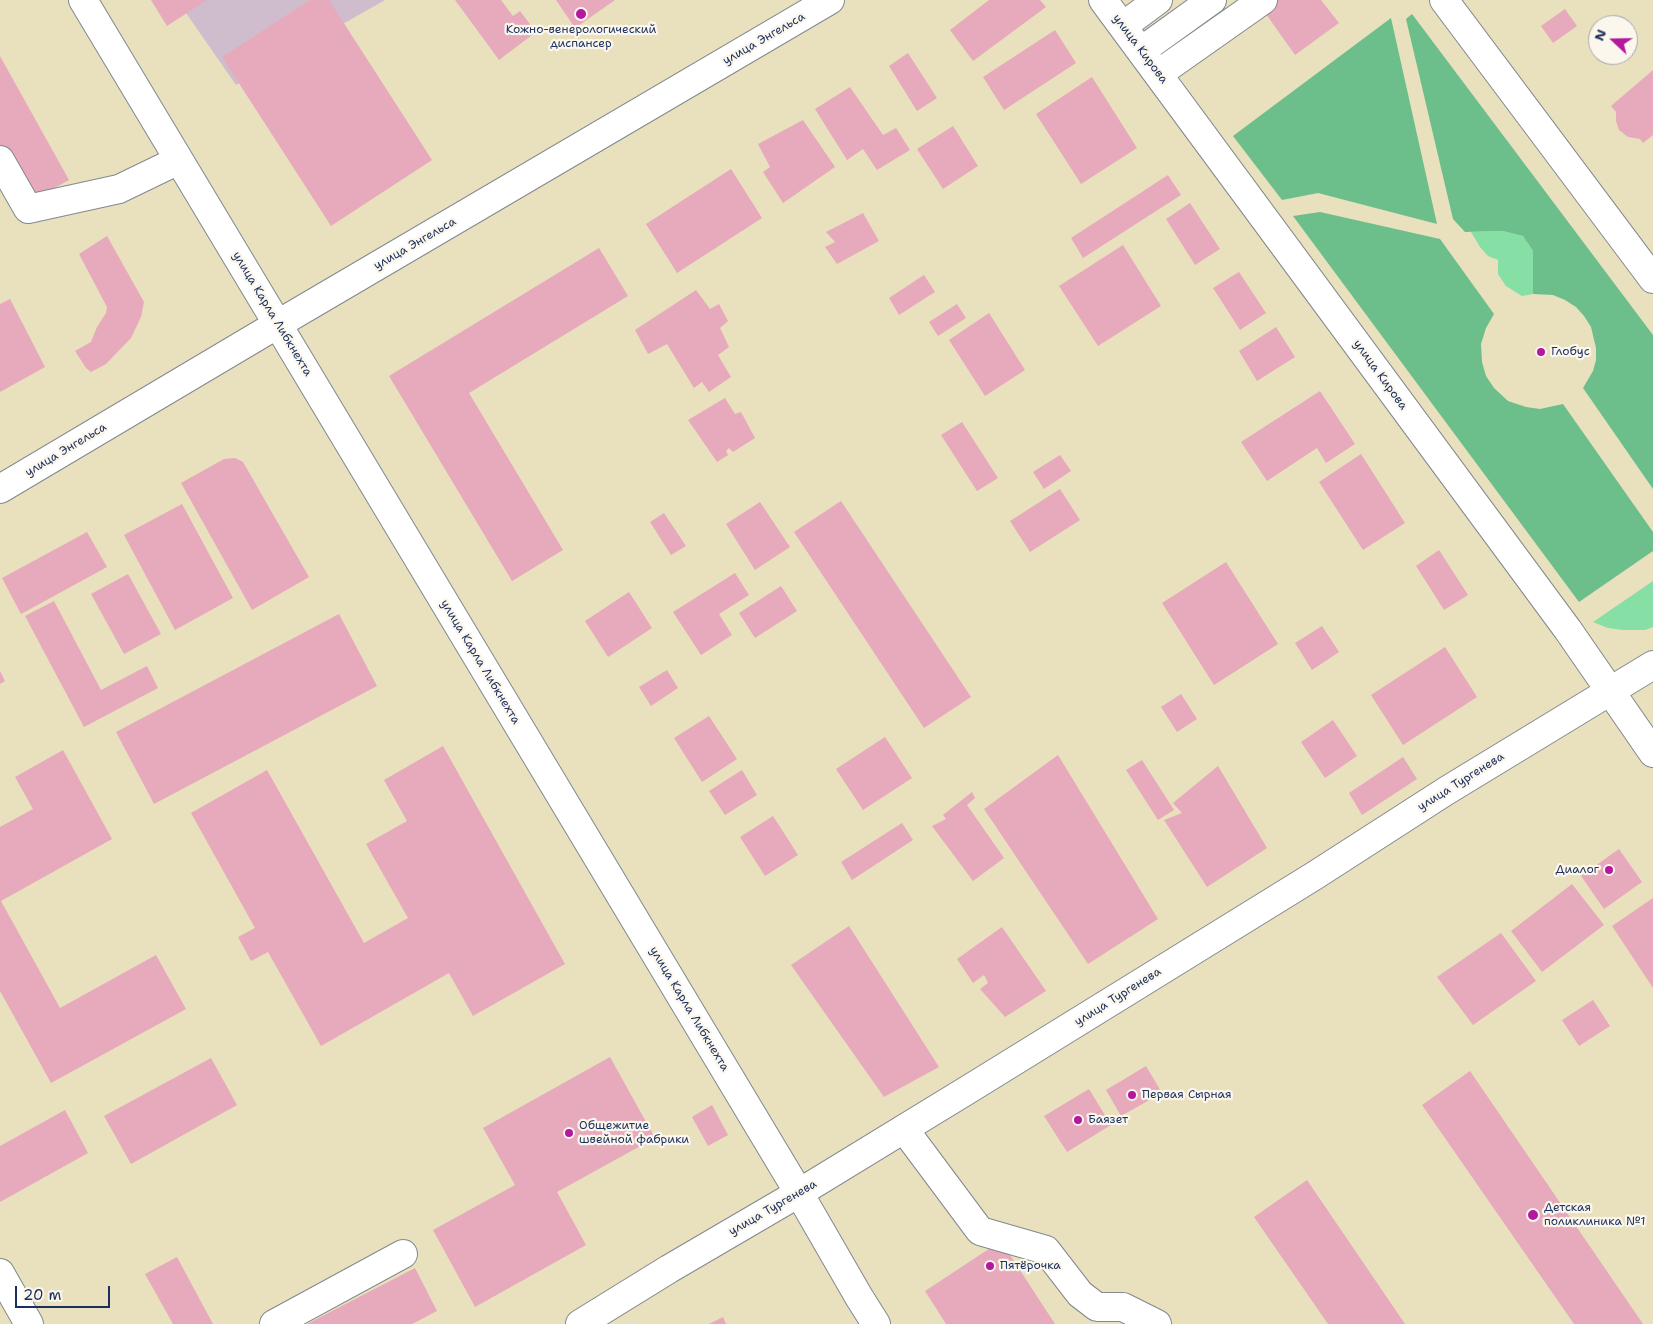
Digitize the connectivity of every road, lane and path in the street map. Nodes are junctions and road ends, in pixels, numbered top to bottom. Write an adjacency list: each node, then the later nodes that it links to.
1 (83, 0): 12 (main road, улица Карла Либкнехта)
2 (830, 0): 14 (main road, улица Энгельса)
3 (1103, 0): 8 (main road, улица Кирова)
4 (1158, 0): 8 (main road)
5 (1212, 0): 9 (main road)
6 (1263, 0): 10 (main road)
7 (1444, 0): 13 (main road)
8 (1123, 26): 9 (main road, улица Кирова)
9 (1141, 51): 10 (main road, улица Кирова)
10 (1158, 74): 17 (main road, улица Кирова)
11 (0, 160): 12 (main road)
12 (179, 160): 14 (main road, улица Карла Либкнехта)
13 (1653, 279)
14 (278, 324): 15 (main road, улица Энгельса); 20 (main road, улица Карла Либкнехта)
15 (0, 489)
16 (1653, 665): 17 (main road, улица Тургенева)
17 (1610, 691): 18 (main road, улица Кирова); 19 (main road, улица Тургенева)
18 (1653, 752)
19 (904, 1129): 20 (main road, улица Тургенева); 27 (main road)
20 (799, 1193): 25 (main road, улица Тургенева); 26 (main road, улица Карла Либкнехта)
21 (403, 1254): 24 (main road)
22 (0, 1273): 23 (main road)
23 (29, 1324)
24 (274, 1324)
25 (580, 1324)
26 (876, 1324)
27 (1157, 1324)

